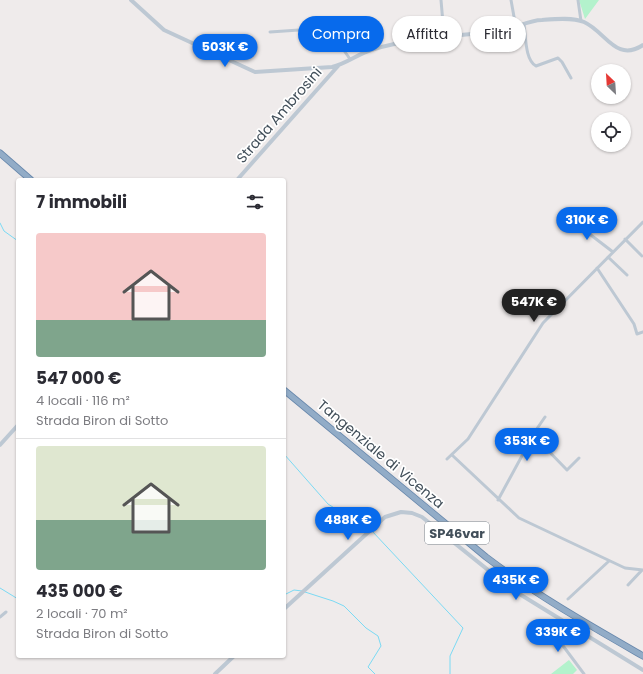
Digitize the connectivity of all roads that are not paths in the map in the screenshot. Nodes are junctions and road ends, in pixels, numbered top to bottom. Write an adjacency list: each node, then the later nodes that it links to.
1 (131, 0): 14 (street)
2 (441, 0): 5 (street)
3 (510, 0): 6 (street)
4 (578, 0): 7 (street)
5 (442, 16)
6 (513, 16)
7 (581, 21): 8 (street); 12 (street)
8 (526, 24)
9 (270, 32): 13 (street)
10 (526, 37): 15 (street)
11 (392, 44): 13 (street)
12 (643, 45)
13 (350, 60): 14 (street)
14 (338, 66): 18 (street, Strada Ambrosini)
15 (571, 78)
16 (0, 153): 17 (highway)
17 (29, 178)
18 (239, 178)
19 (570, 219): 22 (street)
20 (643, 223): 21 (street)
21 (625, 239): 22 (street); 23 (street)
22 (613, 252): 24 (street)
23 (642, 256)
24 (608, 257): 25 (street); 26 (street)
25 (597, 268): 27 (street); 33 (street)
26 (626, 275)
27 (643, 332)
28 (286, 392): 45 (highway, Tangenziale di Vicenza / SP46var)
29 (545, 417): 31 (street)
30 (16, 427): 32 (street)
31 (533, 436): 34 (street); 36 (street)
32 (0, 445)
33 (452, 456): 35 (street); 36 (street)
34 (579, 458)
35 (447, 460)
36 (498, 500): 37 (street)
37 (609, 561): 38 (street); 40 (street)
38 (643, 570): 39 (street)
39 (628, 585)
40 (568, 599)
41 (286, 607): 47 (street)
42 (6, 612): 43 (street)
43 (0, 617)
44 (546, 623): 49 (street)
45 (643, 656)
46 (232, 658): 48 (street)
47 (643, 670)
48 (215, 674)
49 (584, 674)

